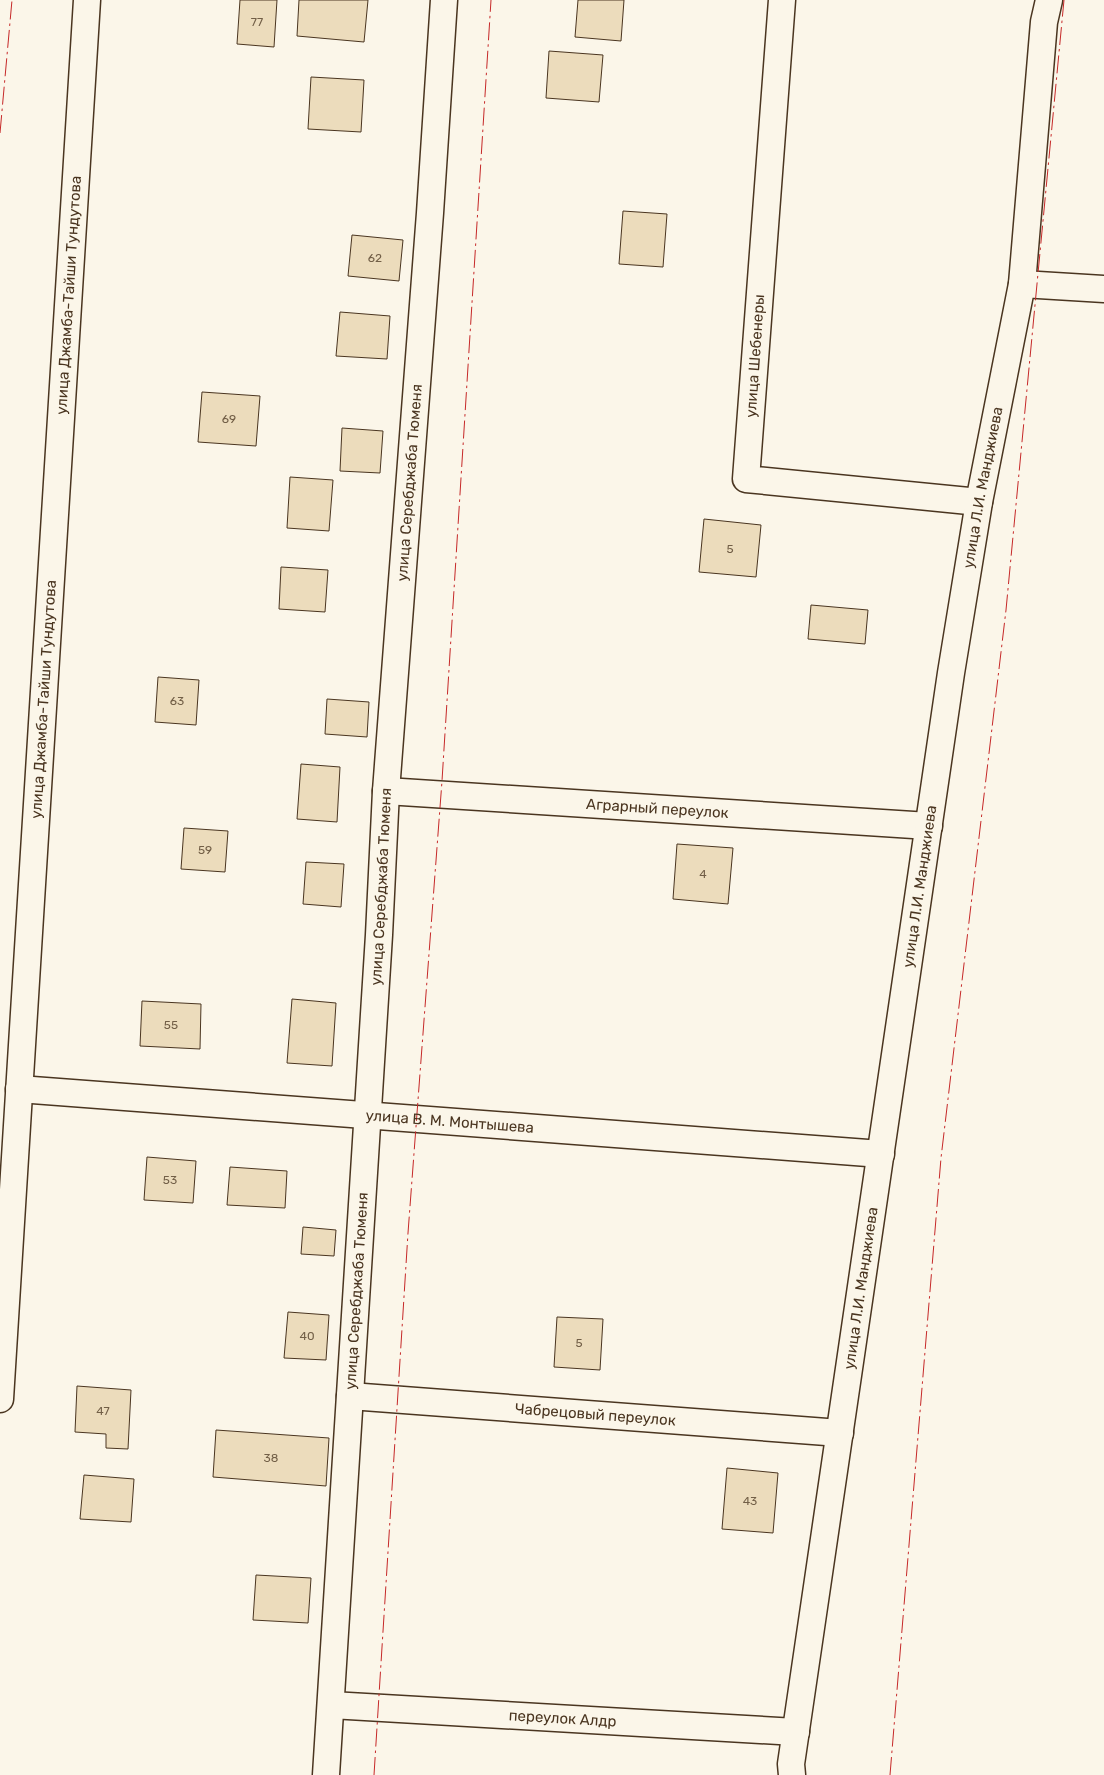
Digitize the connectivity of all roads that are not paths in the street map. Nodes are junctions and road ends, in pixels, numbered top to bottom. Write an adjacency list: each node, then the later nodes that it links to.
1 (87, 0): 10 (street, улица Джамба-Тайши Тундутова)
2 (444, 0): 8 (street, улица Серебджаба Тюменя)
3 (782, 0): 7 (street, улица Шебенеры)
4 (1049, 0): 5 (street, улица Л.И. Манджиева)
5 (1022, 284): 6 (street); 7 (street, улица Л.И. Манджиева)
6 (1104, 289)
7 (979, 502): 9 (street, улица Л.И. Манджиева)
8 (386, 790): 9 (street, Аграрный переулок); 11 (street, улица Серебджаба Тюменя)
9 (929, 826): 12 (street, улица Л.И. Манджиева)
10 (19, 1089): 11 (street, улица В. М. Монтышева); 14 (street, улица Джамба-Тайши Тундутова)
11 (368, 1116): 12 (street, улица В. М. Монтышева); 13 (street, улица Серебджаба Тюменя)
12 (881, 1154): 15 (street, улица Л.И. Манджиева)
13 (350, 1396): 15 (street, Чабрецовый переулок); 16 (street, улица Серебджаба Тюменя)
14 (0, 1399)
15 (840, 1433): 17 (street, улица Л.И. Манджиева)
16 (331, 1705): 17 (street, переулок Алдр); 18 (street, улица Серебджаба Тюменя)
17 (796, 1732): 19 (street, улица Л.И. Манджиева)
18 (326, 1775)
19 (792, 1775)

